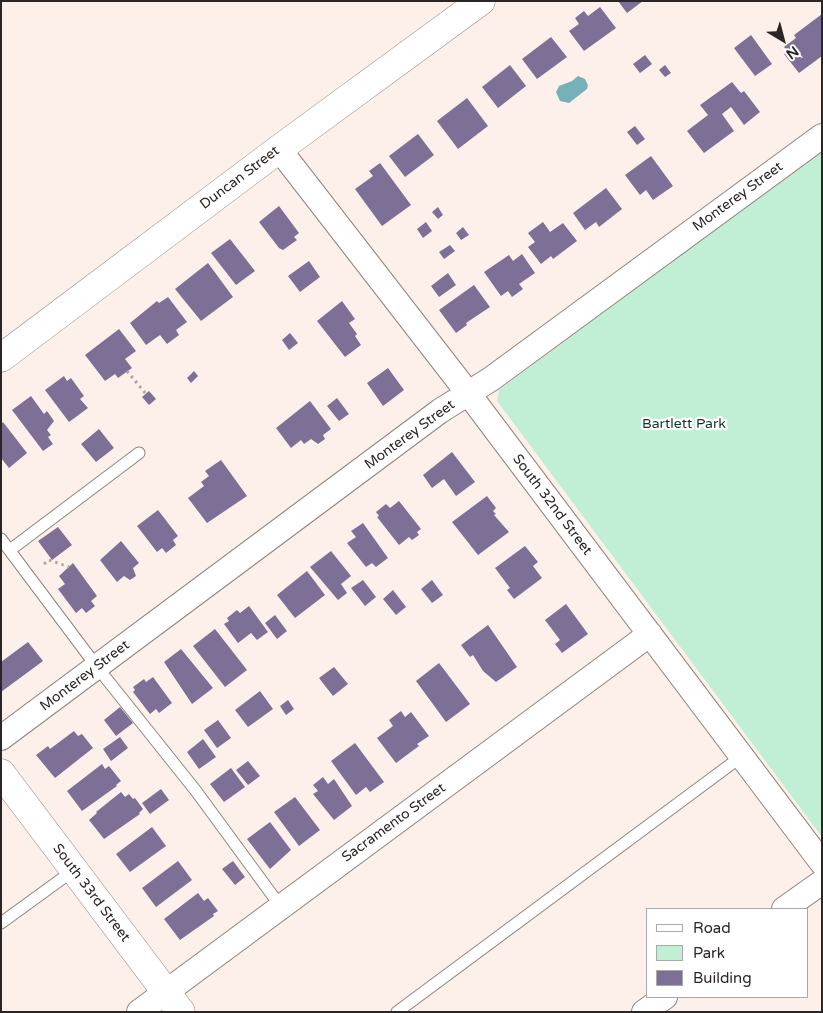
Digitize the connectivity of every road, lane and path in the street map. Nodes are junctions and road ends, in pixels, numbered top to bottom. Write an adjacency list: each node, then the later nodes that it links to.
1 (481, 1): 3 (street, Duncan Street)
2 (822, 136): 6 (street, Monterey Street)
3 (279, 149): 4 (street, Duncan Street); 6 (street, South 32nd Street)
4 (1, 358)
5 (128, 371): 7 (path)
6 (468, 393): 13 (street, South 32nd Street); 14 (street, Monterey Street)
7 (146, 394)
8 (139, 453): 10 (lane)
9 (1, 539): 10 (lane)
10 (10, 550): 14 (lane)
11 (44, 564): 12 (path)
12 (69, 567)
13 (650, 634): 16 (street, South 32nd Street); 21 (street, Sacramento Street)
14 (97, 667): 15 (street, Monterey Street); 21 (lane)
15 (1, 738)
16 (742, 756): 18 (street, South 32nd Street); 27 (lane)
17 (1, 773): 19 (street, South 33rd Street)
18 (822, 863)
19 (74, 870): 23 (lane); 25 (street, South 33rd Street)
20 (822, 882): 22 (street)
21 (281, 907): 25 (street, Sacramento Street)
22 (785, 908)
23 (1, 924)
24 (664, 998): 28 (street)
25 (173, 1002): 26 (street, Sacramento Street)
26 (139, 1012)
27 (397, 1012)
28 (644, 1012)

